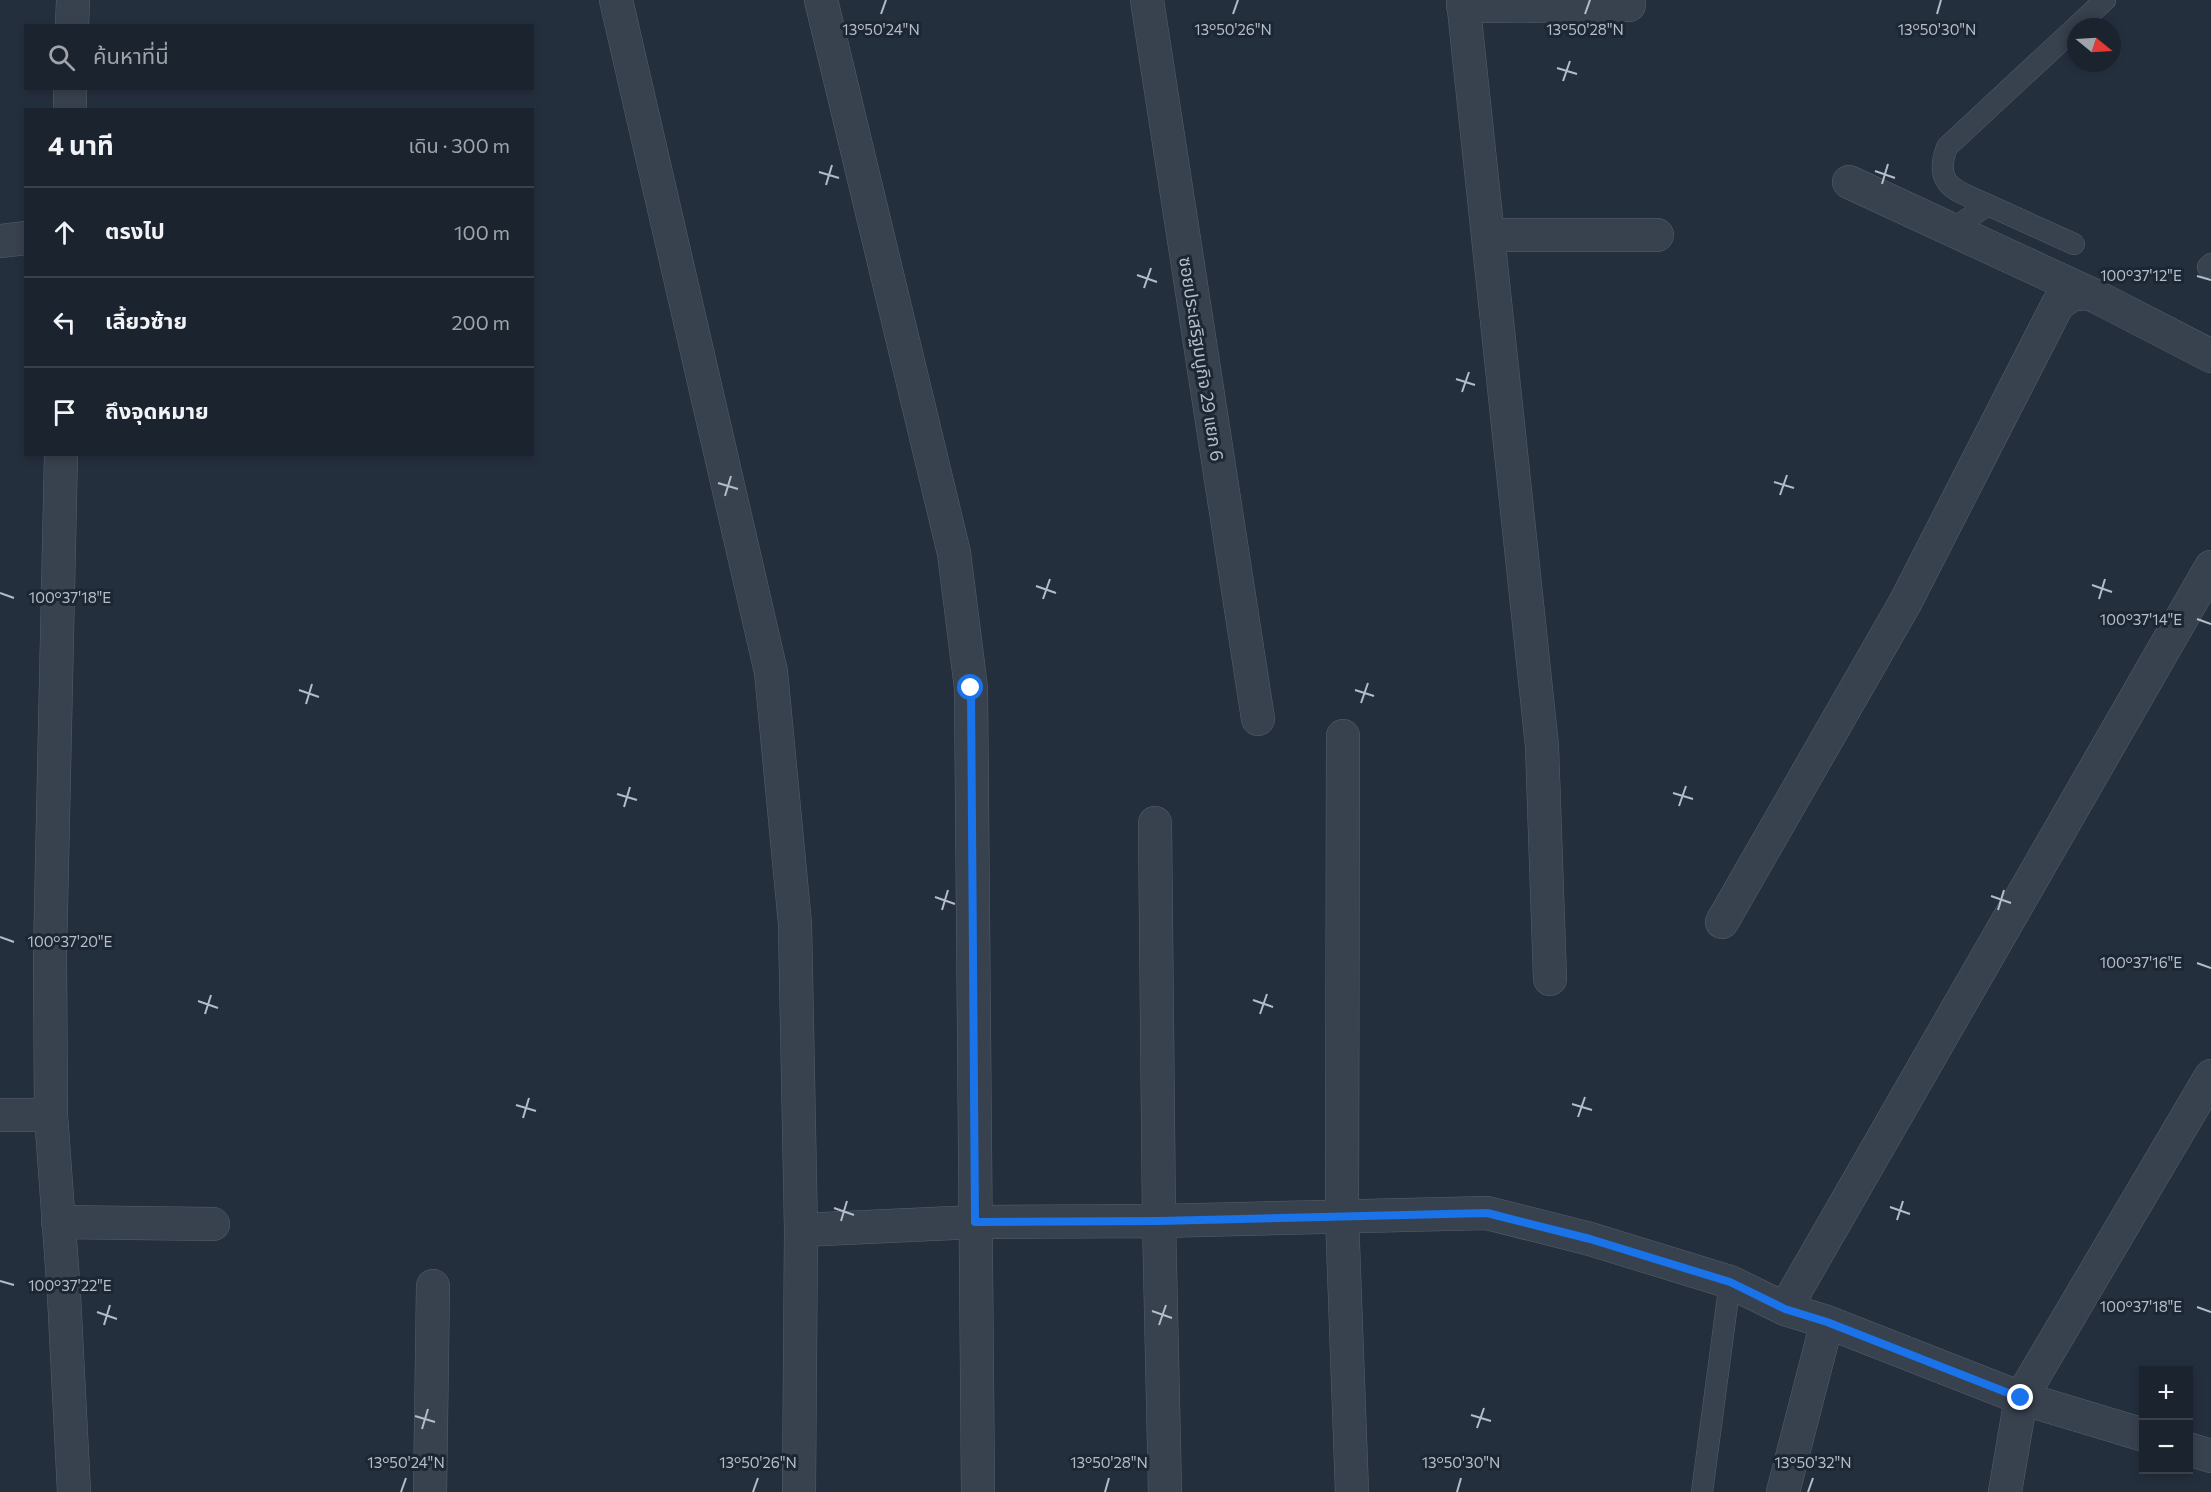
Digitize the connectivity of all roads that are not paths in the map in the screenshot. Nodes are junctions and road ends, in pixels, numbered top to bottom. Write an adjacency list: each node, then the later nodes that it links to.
1 (73, 0): 9 (street)
2 (616, 0): 38 (street)
3 (821, 0): 36 (street)
4 (1147, 0): 25 (street, ซอยประเสริฐมนูกิจ 29 แยก 6)
5 (2105, 0): 8 (lane)
6 (1463, 3): 7 (street); 16 (street)
7 (1629, 5)
8 (2086, 18)
9 (72, 24)
10 (2067, 35): 14 (lane)
11 (70, 90): 12 (street)
12 (70, 108)
13 (1849, 182): 15 (street)
14 (1988, 205): 15 (lane); 20 (lane)
15 (1951, 230): 21 (street)
16 (1488, 235): 17 (street); 29 (street)
17 (1657, 235)
18 (24, 238): 19 (street)
19 (0, 241)
20 (2074, 244)
21 (2086, 293): 22 (street); 28 (street)
22 (2211, 356)
23 (61, 456): 32 (street)
24 (2211, 567): 41 (street)
25 (1258, 719)
26 (1343, 736): 33 (street)
27 (1155, 823): 34 (street)
28 (1722, 922)
29 (1550, 979)
30 (2211, 1076): 43 (street)
31 (0, 1115): 32 (street)
32 (51, 1115): 35 (street)
33 (1342, 1216): 34 (street); 39 (street); 52 (street)
34 (1159, 1221): 36 (street); 51 (street)
35 (58, 1222): 37 (street); 47 (street)
36 (975, 1222): 38 (street); 50 (street)
37 (213, 1224)
38 (801, 1230): 49 (street)
39 (1730, 1282): 41 (street); 53 (lane)
40 (433, 1286): 48 (street)
41 (1785, 1309): 42 (street)
42 (1827, 1322): 43 (street); 54 (street)
43 (2021, 1398): 44 (street); 55 (street)
44 (2139, 1434)
45 (2193, 1451): 46 (street)
46 (2211, 1456)
47 (74, 1492)
48 (430, 1492)
49 (799, 1492)
50 (978, 1492)
51 (1165, 1492)
52 (1352, 1492)
53 (1702, 1492)
54 (1783, 1492)
55 (2005, 1492)

